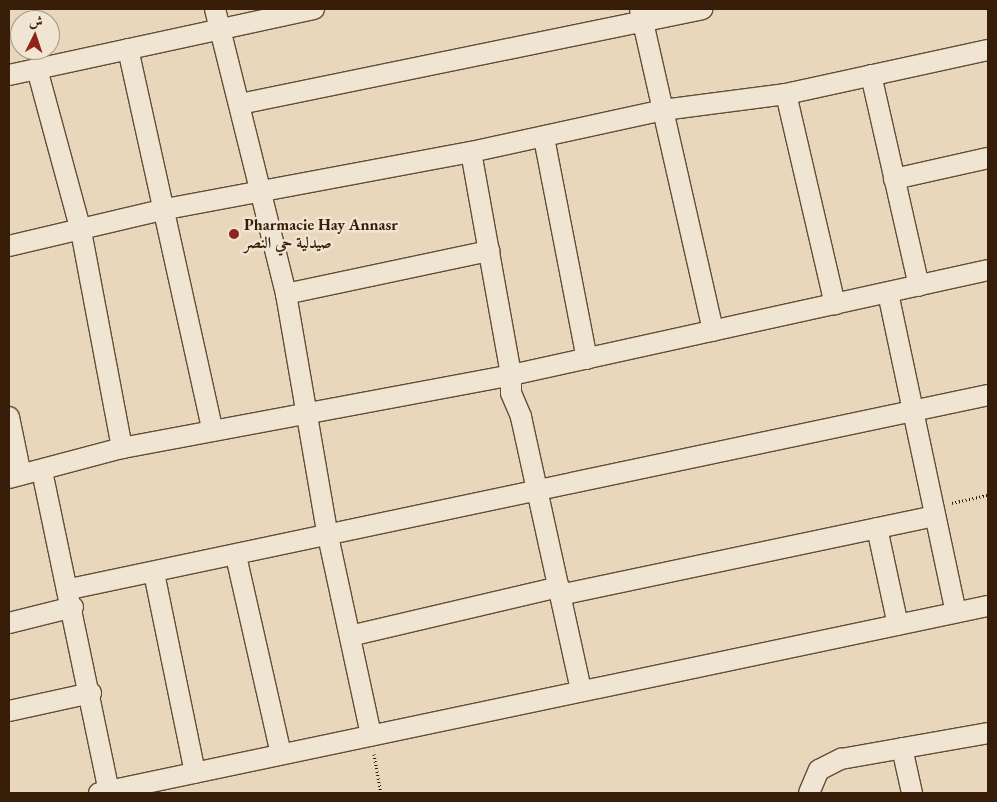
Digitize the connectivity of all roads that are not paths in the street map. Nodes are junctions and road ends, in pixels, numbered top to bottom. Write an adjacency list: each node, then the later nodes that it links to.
1 (215, 9): 6 (street)
2 (314, 9): 4 (street)
3 (702, 9): 5 (street)
4 (260, 14): 6 (street)
5 (642, 15): 13 (street); 14 (street)
6 (219, 31): 7 (street); 13 (street)
7 (128, 49): 9 (street); 20 (street)
8 (988, 50): 11 (street)
9 (37, 69): 10 (street); 21 (street)
10 (9, 75)
11 (871, 76): 12 (street); 18 (street)
12 (786, 94): 14 (street); 28 (street)
13 (240, 104): 19 (street)
14 (663, 110): 15 (street); 29 (street)
15 (544, 138): 16 (street); 30 (street)
16 (471, 152): 19 (street); 23 (street)
17 (988, 158): 18 (street)
18 (894, 179): 25 (street)
19 (260, 191): 20 (street); 27 (street)
20 (166, 209): 21 (street); 36 (street)
21 (81, 231): 22 (street); 37 (street)
22 (9, 246)
23 (489, 251): 27 (street); 31 (street)
24 (988, 270): 25 (street)
25 (919, 286): 26 (street)
26 (888, 293): 28 (street); 33 (street)
27 (286, 294): 34 (street)
28 (836, 304): 29 (street)
29 (713, 331): 30 (street)
30 (587, 360): 31 (street)
31 (512, 375): 34 (street); 40 (street)
32 (988, 395): 33 (street)
33 (912, 412): 40 (street); 41 (street)
34 (310, 415): 36 (street); 43 (street)
35 (9, 417): 39 (street)
36 (213, 431): 37 (street)
37 (122, 448): 38 (street)
38 (42, 471): 39 (street); 47 (street)
39 (15, 477)
40 (537, 488): 43 (street); 46 (street)
41 (935, 511): 42 (street); 49 (street)
42 (876, 528): 46 (street); 51 (street)
43 (328, 536): 44 (street); 52 (street)
44 (236, 556): 45 (street); 59 (street)
45 (154, 573): 47 (street); 60 (street)
46 (560, 591): 52 (street); 53 (street)
47 (71, 598): 50 (street); 54 (street)
48 (988, 606): 49 (street)
49 (956, 612): 51 (street)
50 (9, 623)
51 (898, 625): 53 (street)
52 (350, 636): 57 (street)
53 (581, 690): 57 (street)
54 (91, 693): 55 (street); 61 (street)
55 (9, 711)
56 (988, 733): 58 (street)
57 (371, 735): 59 (street)
58 (902, 748): 62 (street); 63 (street)
59 (281, 754): 60 (street)
60 (195, 773): 61 (street)
61 (104, 792)
62 (809, 793)
63 (912, 793)

